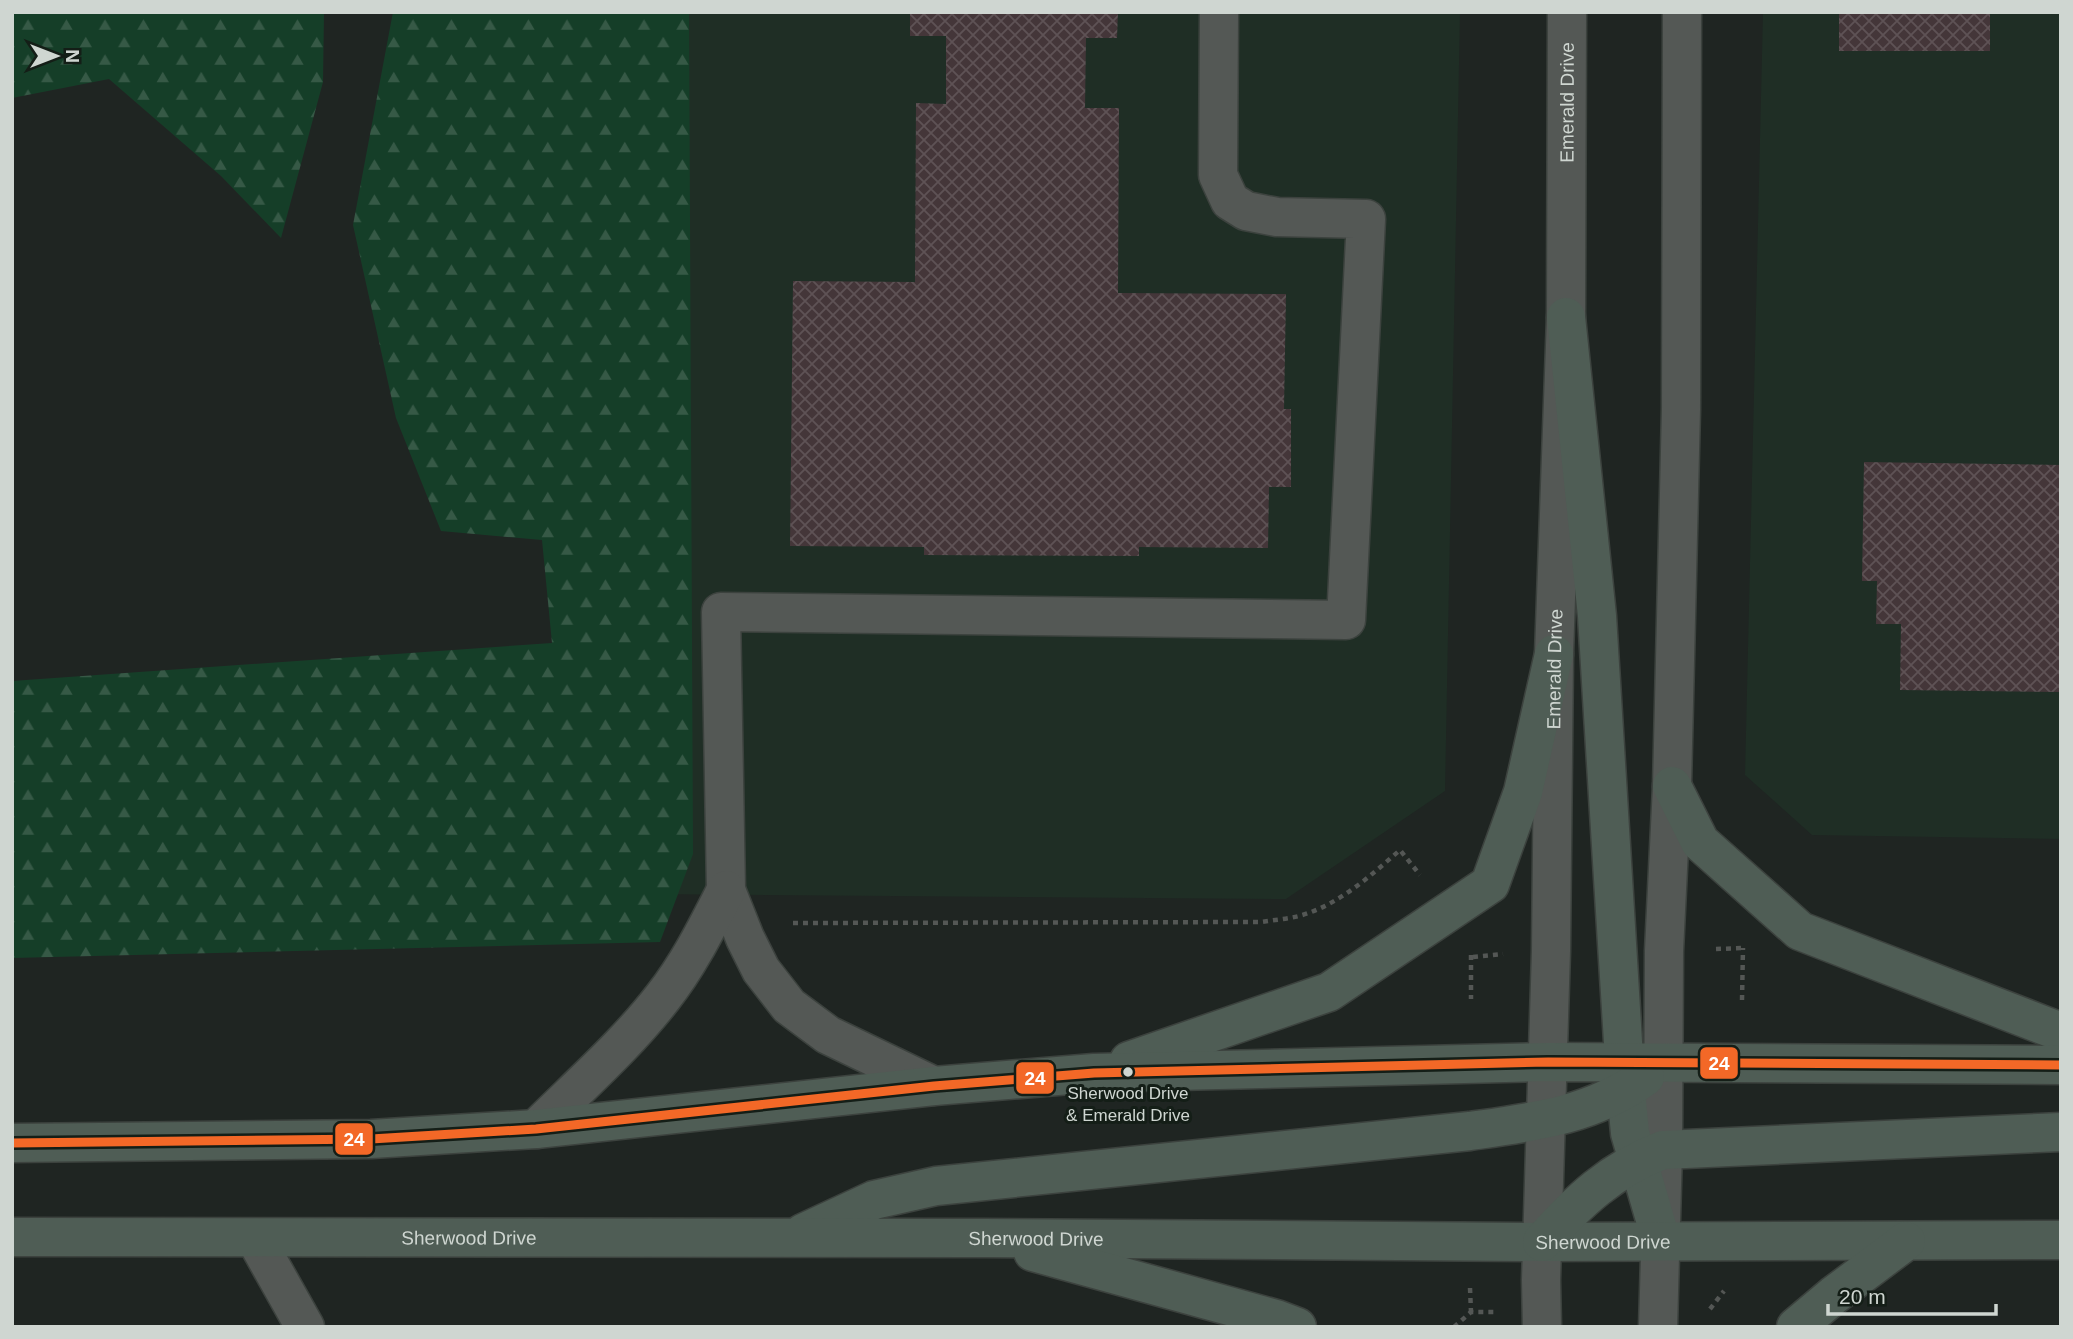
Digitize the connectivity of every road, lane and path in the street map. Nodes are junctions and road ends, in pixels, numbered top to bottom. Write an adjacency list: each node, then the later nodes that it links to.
1 (1219, 12): 8 (street)
2 (1567, 12): 4 (street, Emerald Drive)
3 (1682, 12): 6 (street)
4 (1566, 317): 5 (street, Emerald Drive); 19 (main road)
5 (1554, 654): 15 (street, Emerald Drive); 18 (main road)
6 (1672, 786): 14 (main road); 16 (street)
7 (1420, 876): 9 (path)
8 (726, 890): 20 (street); 22 (street)
9 (782, 923)
10 (1716, 949): 13 (path)
11 (1472, 957): 12 (path)
12 (1471, 999)
13 (1742, 1000)
14 (2061, 1032)
15 (1548, 1062): 18 (main road); 19 (main road); 21 (street, Emerald Drive)
16 (1664, 1064): 17 (main road); 19 (main road); 25 (street)
17 (2061, 1065)
18 (1094, 1073): 20 (main road)
19 (1624, 1077): 21 (main road); 25 (main road)
20 (934, 1086): 22 (main road)
21 (1545, 1121): 28 (main road); 33 (street, Emerald Drive)
22 (536, 1129): 24 (main road)
23 (2061, 1132): 25 (main road)
24 (12, 1143)
25 (1650, 1155): 30 (main road); 33 (main road)
26 (12, 1237): 27 (main road, Sherwood Drive)
27 (255, 1238): 28 (main road, Sherwood Drive); 37 (street)
28 (791, 1238): 29 (main road, Sherwood Drive)
29 (984, 1238): 33 (main road, Sherwood Drive); 38 (main road)
30 (1661, 1240): 32 (main road, Sherwood Drive); 33 (main road, Sherwood Drive); 41 (street)
31 (2061, 1240): 32 (main road, Sherwood Drive)
32 (1906, 1241): 42 (main road)
33 (1542, 1242): 40 (street, Emerald Drive)
34 (1729, 1285): 35 (path)
35 (1708, 1311)
36 (1506, 1312): 39 (path)
37 (305, 1327)
38 (1297, 1327)
39 (1454, 1327)
40 (1542, 1327)
41 (1658, 1327)
42 (1796, 1327)

